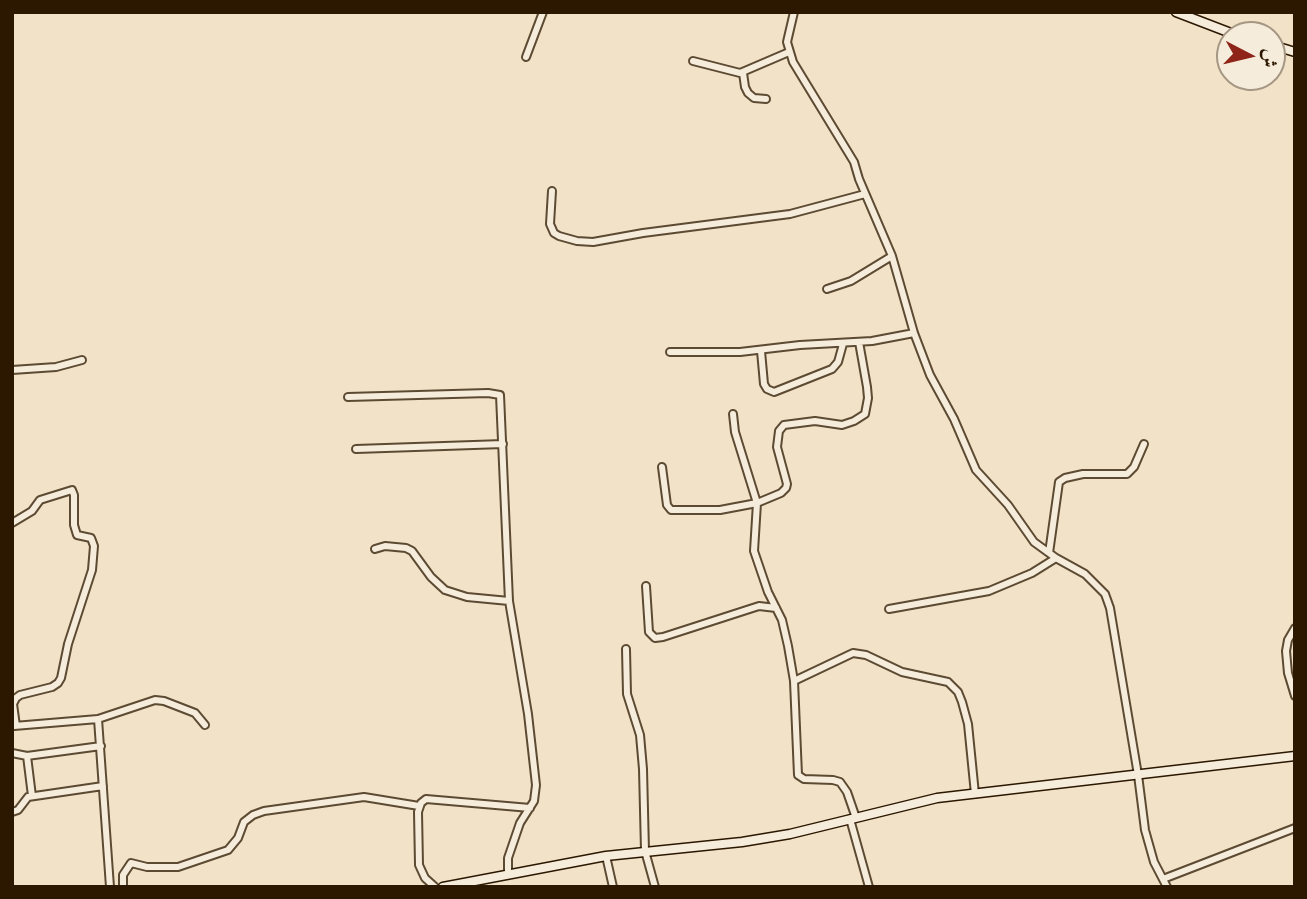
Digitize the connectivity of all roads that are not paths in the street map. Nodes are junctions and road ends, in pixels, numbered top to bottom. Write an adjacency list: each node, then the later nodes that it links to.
1 (543, 12): 6 (street)
2 (794, 12): 5 (street)
3 (1176, 12): 4 (street)
4 (1216, 27)
5 (789, 52): 8 (street); 11 (street)
6 (526, 57)
7 (693, 61): 8 (street)
8 (743, 73): 9 (street)
9 (766, 99)
10 (552, 191): 11 (street)
11 (865, 194): 12 (street)
12 (892, 256): 13 (street); 14 (street)
13 (827, 289)
14 (914, 332): 15 (street); 30 (street)
15 (859, 342): 16 (street); 27 (street)
16 (843, 344): 17 (street); 17 (street)
17 (761, 351): 18 (street)
18 (670, 352)
19 (82, 360): 20 (street)
20 (12, 370)
21 (348, 397): 23 (street)
22 (733, 414): 27 (street)
23 (503, 444): 25 (street); 33 (street)
24 (1144, 444): 30 (street)
25 (356, 449)
26 (662, 467): 27 (street)
27 (757, 503): 34 (street)
28 (12, 523): 42 (street)
29 (375, 549): 33 (street)
30 (1049, 553): 31 (street)
31 (1056, 558): 35 (street); 47 (street)
32 (646, 586): 34 (street)
33 (509, 601): 52 (street)
34 (776, 608): 38 (street)
35 (889, 609)
36 (1295, 628): 39 (street)
37 (626, 649): 56 (street)
38 (794, 681): 49 (street); 54 (street)
39 (1295, 696)
40 (98, 719): 41 (street); 42 (street); 43 (street)
41 (205, 725)
42 (14, 727)
43 (101, 746): 45 (street); 48 (street)
44 (12, 753): 45 (street)
45 (27, 756): 50 (street)
46 (1295, 756): 47 (street)
47 (1138, 775): 49 (street); 59 (street)
48 (103, 786): 50 (street); 60 (street)
49 (975, 794): 54 (street)
50 (32, 796): 53 (street)
51 (419, 806): 52 (street); 61 (street); 62 (street)
52 (530, 808): 58 (street)
53 (12, 812)
54 (853, 819): 56 (street); 66 (street)
55 (1295, 828): 59 (street)
56 (645, 851): 57 (street); 65 (street)
57 (606, 856): 58 (street); 64 (street)
58 (508, 875): 63 (street)
59 (1163, 879): 67 (street)
60 (110, 887)
61 (122, 887)
62 (435, 887)
63 (443, 887)
64 (612, 887)
65 (655, 887)
66 (869, 887)
67 (1167, 887)

